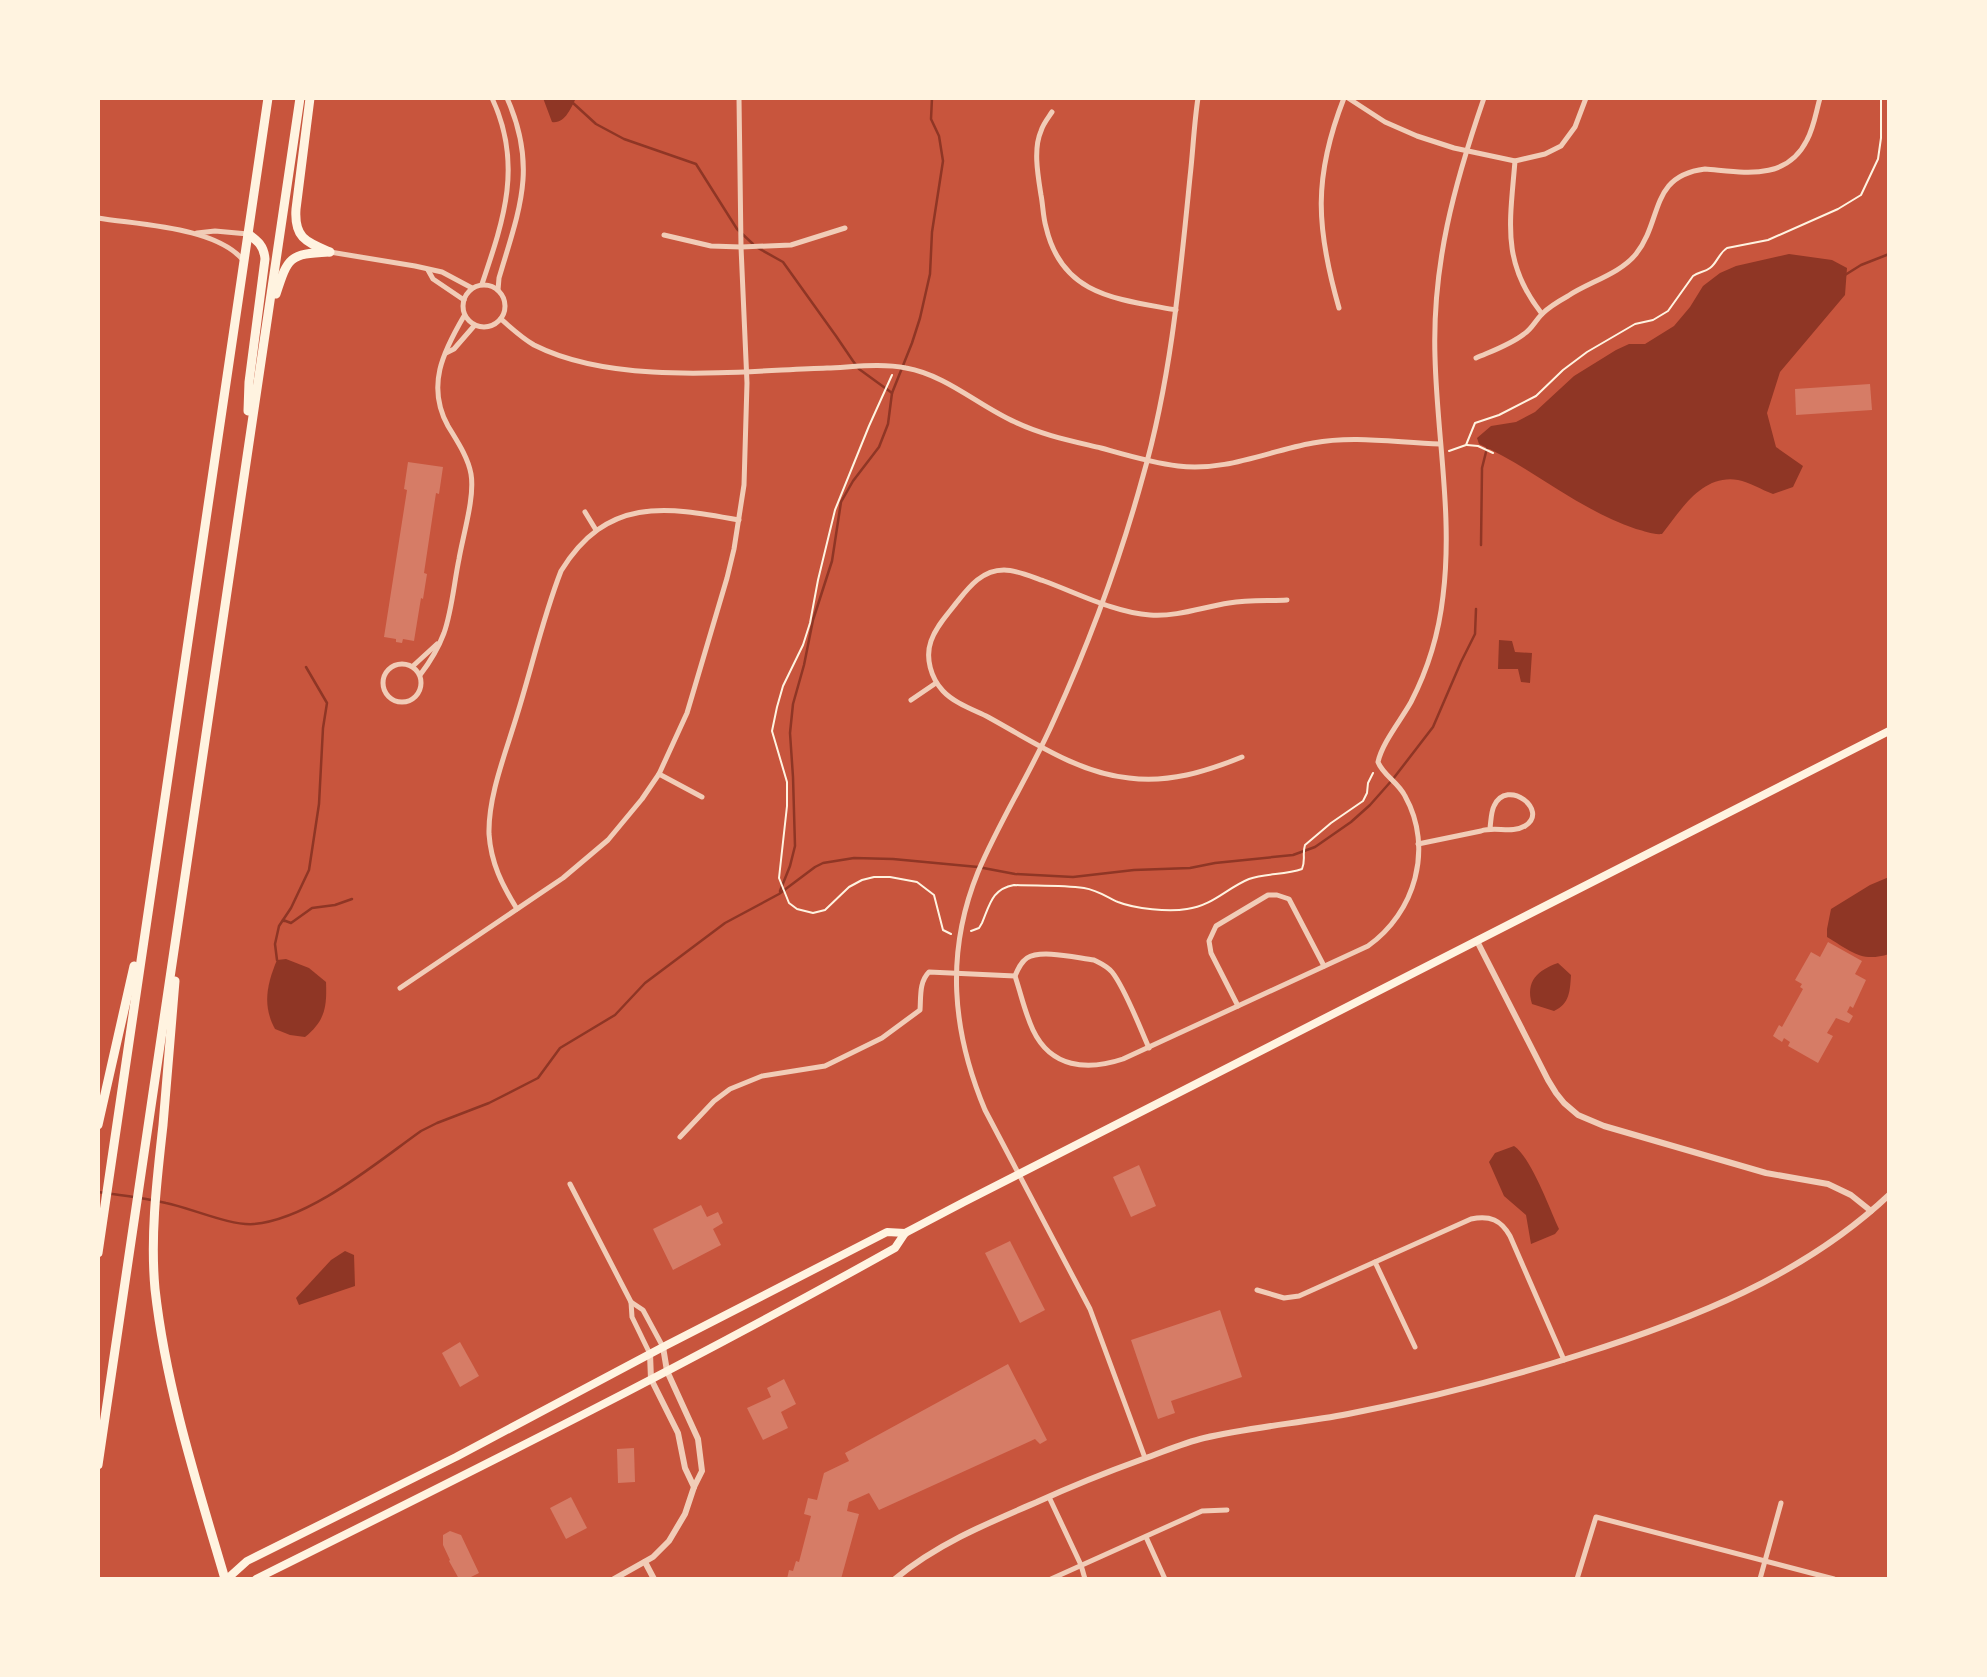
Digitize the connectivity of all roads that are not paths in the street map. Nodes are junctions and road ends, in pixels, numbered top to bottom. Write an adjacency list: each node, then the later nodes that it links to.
1 (268, 98): 20 (highway)
2 (300, 98): 34 (highway)
3 (310, 98): 23 (highway)
4 (492, 98): 14 (street)
5 (507, 98): 13 (street)
6 (739, 98): 22 (street)
7 (1198, 98): 31 (street)
8 (1346, 98): 15 (street); 30 (street)
9 (1484, 98): 15 (street)
10 (1586, 98): 16 (street)
11 (1820, 98): 32 (street)
12 (1052, 112): 31 (street)
13 (520, 136): 14 (street); 28 (street)
14 (506, 140): 26 (street)
15 (1466, 150): 16 (street); 40 (street)
16 (1515, 161): 32 (street)
17 (98, 218): 19 (street)
18 (845, 228): 22 (street)
19 (194, 233): 20 (street); 24 (street)
20 (248, 234): 24 (highway); 41 (highway)
21 (664, 235): 22 (street)
22 (741, 247): 39 (street)
23 (330, 252): 25 (street); 34 (highway)
24 (244, 261): 60 (highway)
25 (428, 270): 27 (street); 29 (street)
26 (482, 284): 27 (street); 28 (street)
27 (472, 288): 29 (street)
28 (498, 290): 35 (street)
29 (464, 300): 33 (street)
30 (1339, 309)
31 (1176, 310): 42 (street)
32 (1542, 314): 38 (street)
33 (464, 316): 36 (street); 37 (street)
34 (268, 318): 41 (highway)
35 (501, 319): 36 (street); 39 (street)
36 (474, 326): 37 (street)
37 (446, 354): 48 (street)
38 (1476, 358)
39 (747, 371): 42 (street); 44 (street)
40 (1440, 444): 42 (street); 59 (street)
41 (247, 447): 61 (highway)
42 (1147, 460): 47 (street)
43 (585, 512): 45 (street)
44 (739, 520): 45 (street); 56 (street)
45 (596, 530): 62 (street)
46 (1287, 600): 47 (street)
47 (1103, 603): 51 (street); 54 (street)
48 (441, 639): 49 (street); 50 (street)
49 (413, 666): 50 (street); 50 (street)
50 (420, 675)
51 (936, 683): 52 (street); 54 (street)
52 (911, 700)
53 (1889, 731): 63 (main road)
54 (1042, 747): 55 (street); 65 (street)
55 (1242, 757)
56 (659, 774): 57 (street); 62 (street)
57 (702, 797)
58 (1490, 828): 58 (street); 59 (street)
59 (1418, 844): 64 (street)
60 (149, 903): 70 (highway); 77 (highway)
61 (180, 908): 88 (highway); 97 (highway)
62 (517, 909): 67 (street)
63 (1477, 941): 72 (main road); 75 (street)
64 (1324, 967): 68 (street); 68 (street)
65 (957, 975): 66 (street); 71 (street); 72 (street)
66 (1015, 976): 69 (street); 69 (street)
67 (400, 988)
68 (1238, 1006): 69 (street)
69 (1149, 1048)
70 (98, 1125)
71 (680, 1137)
72 (1018, 1175): 76 (main road); 87 (street)
73 (569, 1184): 80 (street)
74 (1889, 1195): 75 (street)
75 (1871, 1211): 84 (street)
76 (905, 1233): 81 (main road); 85 (main road)
77 (98, 1253)
78 (1375, 1262): 79 (street); 82 (street); 84 (street)
79 (1257, 1290)
80 (631, 1303): 81 (street); 83 (street)
81 (663, 1347): 83 (main road); 85 (street)
82 (1415, 1347)
83 (650, 1354): 86 (street); 97 (main road)
84 (1564, 1360): 87 (street)
85 (667, 1371): 86 (main road); 89 (street)
86 (651, 1379): 89 (street); 98 (main road)
87 (1145, 1458): 90 (street)
88 (98, 1465)
89 (694, 1487): 95 (street)
90 (1049, 1497): 96 (street); 101 (street)
91 (1781, 1503): 94 (street)
92 (1227, 1510): 93 (street)
93 (1146, 1537): 96 (street); 104 (street)
94 (1765, 1561): 105 (street); 106 (street); 107 (street)
95 (645, 1562): 99 (street); 100 (street)
96 (1081, 1565): 102 (street); 103 (street)
97 (226, 1579)
98 (256, 1579)
99 (614, 1579)
100 (654, 1579)
101 (895, 1579)
102 (1051, 1579)
103 (1084, 1579)
104 (1165, 1579)
105 (1577, 1579)
106 (1760, 1579)
107 (1833, 1579)

